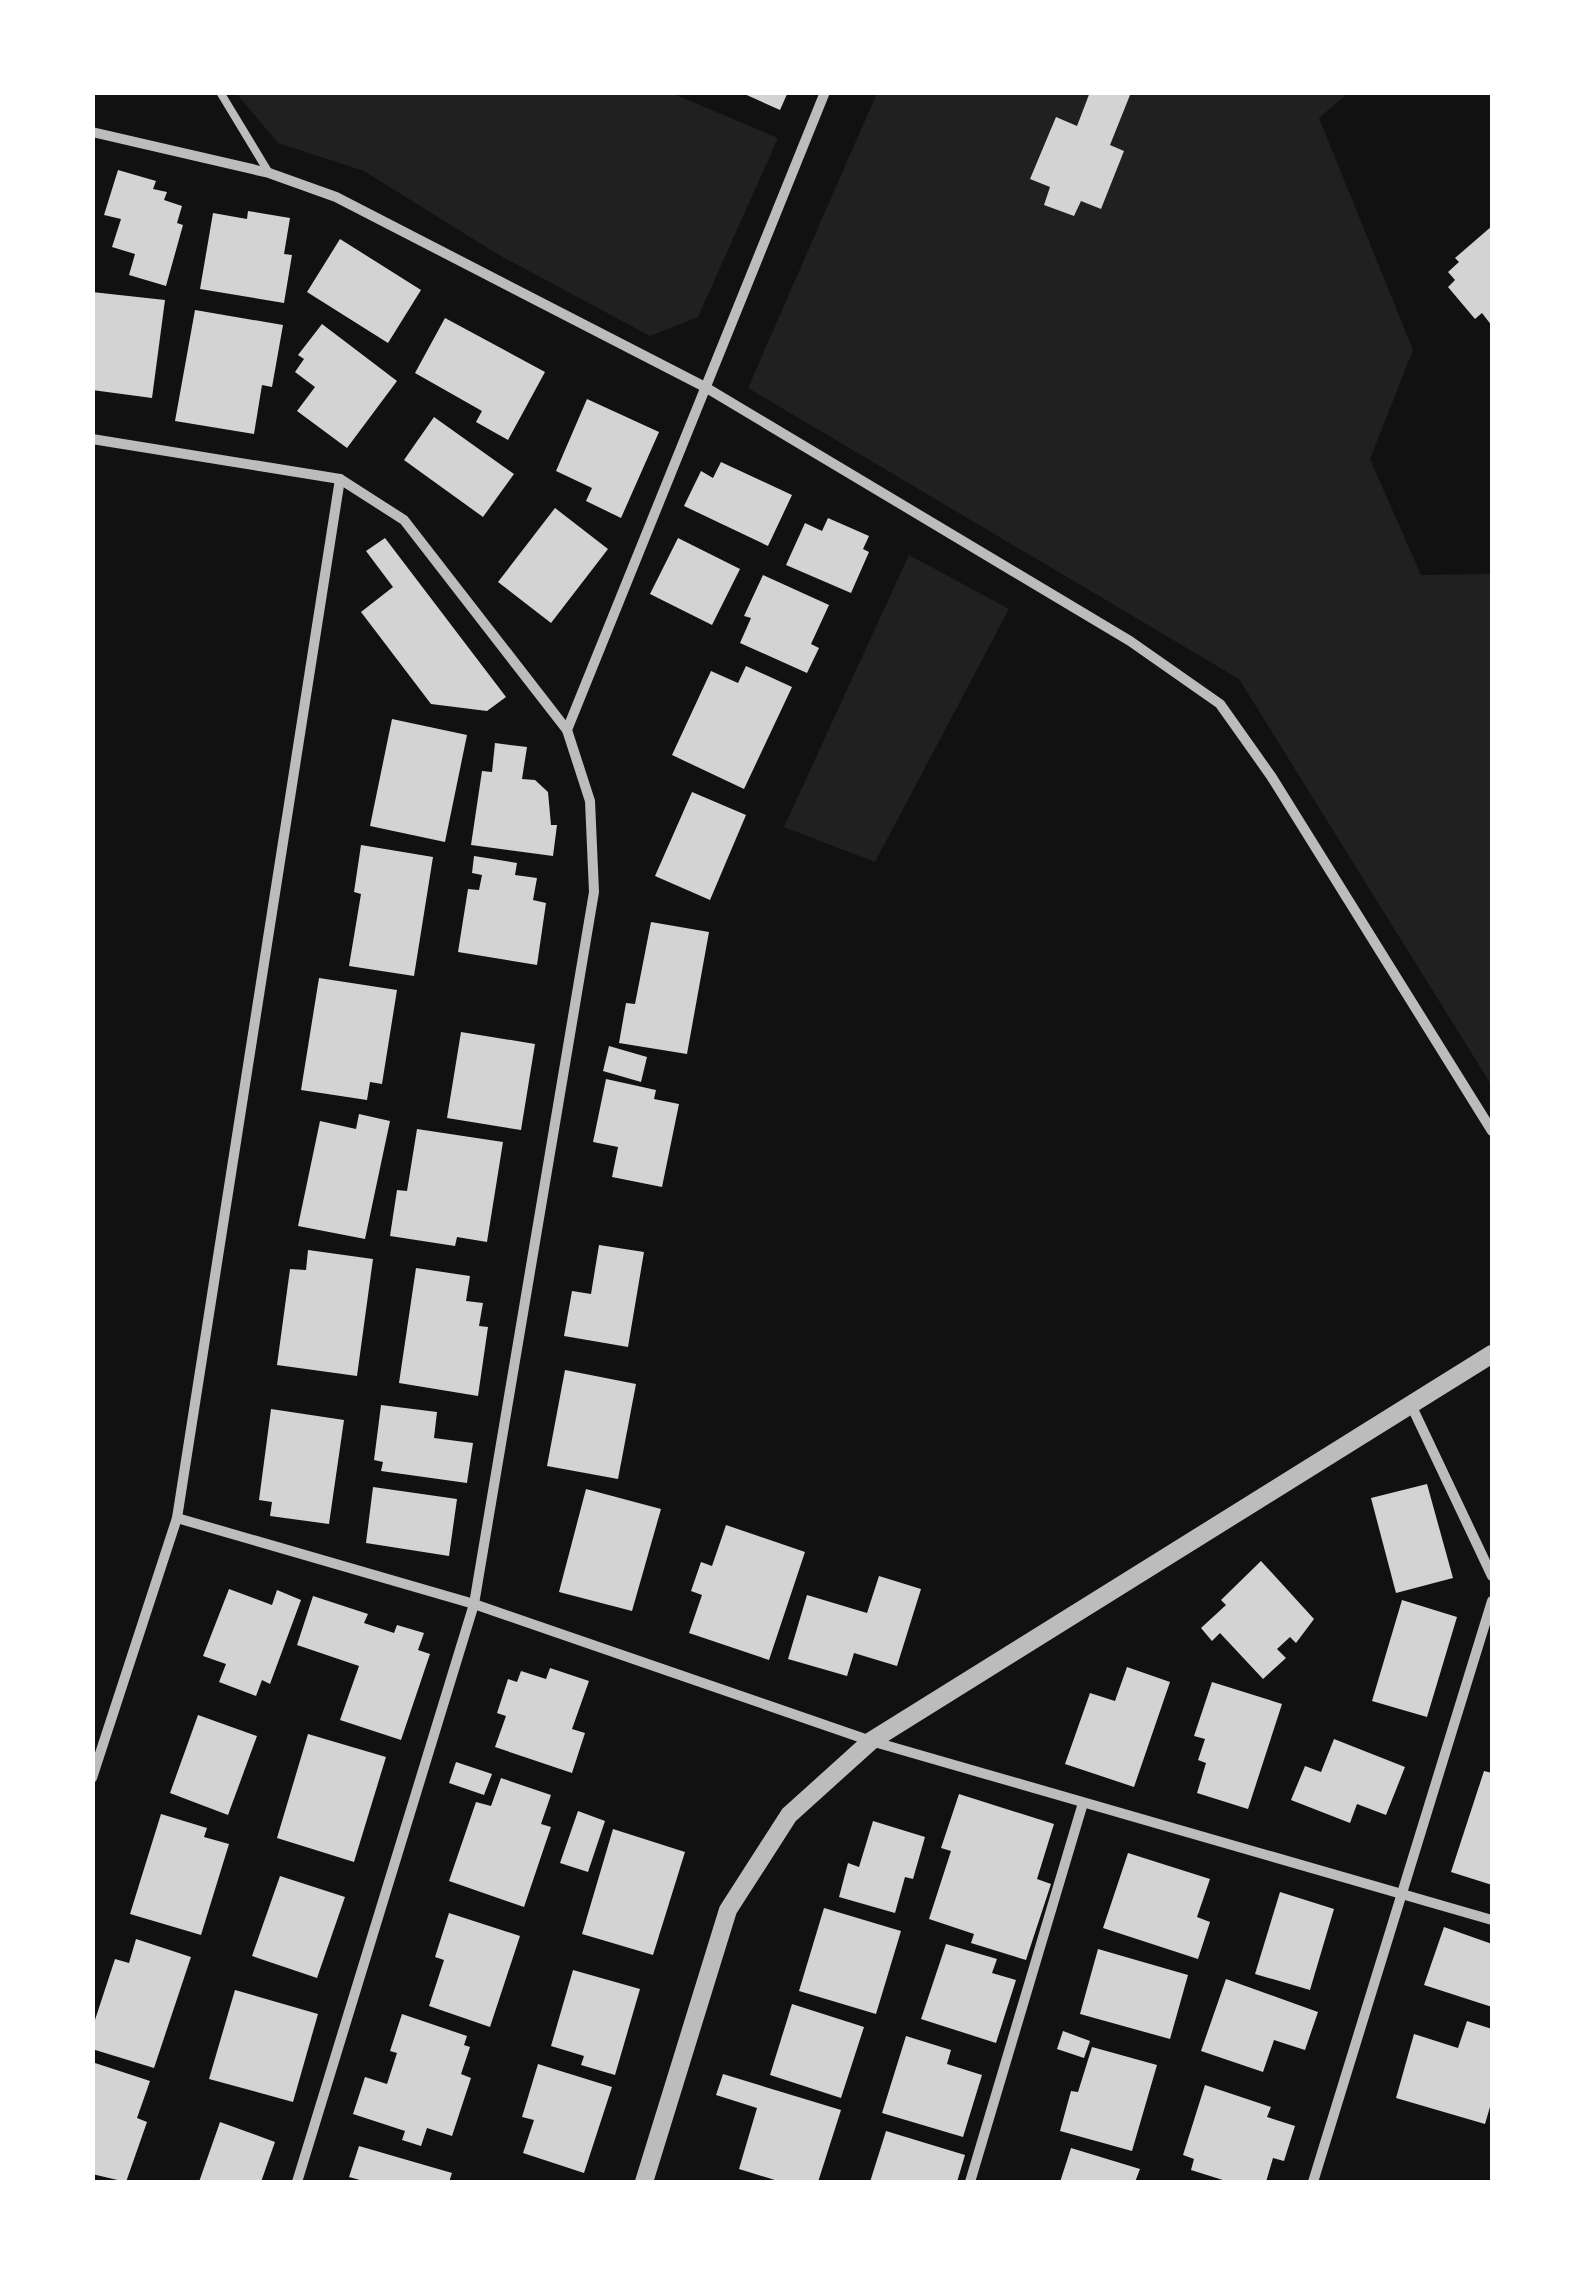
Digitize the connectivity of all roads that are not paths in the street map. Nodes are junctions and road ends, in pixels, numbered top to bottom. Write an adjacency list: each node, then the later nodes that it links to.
1 (220, 92): 4 (lane)
2 (824, 92): 5 (street)
3 (92, 132): 4 (street)
4 (270, 173): 5 (street)
5 (705, 387): 8 (street); 9 (street)
6 (92, 439): 7 (street)
7 (340, 480): 8 (street); 12 (street)
8 (568, 730): 15 (street)
9 (1492, 1131)
10 (1492, 1354): 11 (street)
11 (1412, 1407): 13 (street); 16 (street)
12 (177, 1518): 15 (street); 17 (street)
13 (1492, 1576)
14 (1492, 1601): 19 (street)
15 (474, 1604): 16 (street); 21 (street)
16 (870, 1741): 18 (street); 22 (street)
17 (92, 1778)
18 (1083, 1803): 19 (street); 23 (street)
19 (1403, 1892): 20 (street); 24 (street)
20 (1492, 1920)
21 (297, 2182)
22 (644, 2182)
23 (970, 2182)
24 (1313, 2182)

